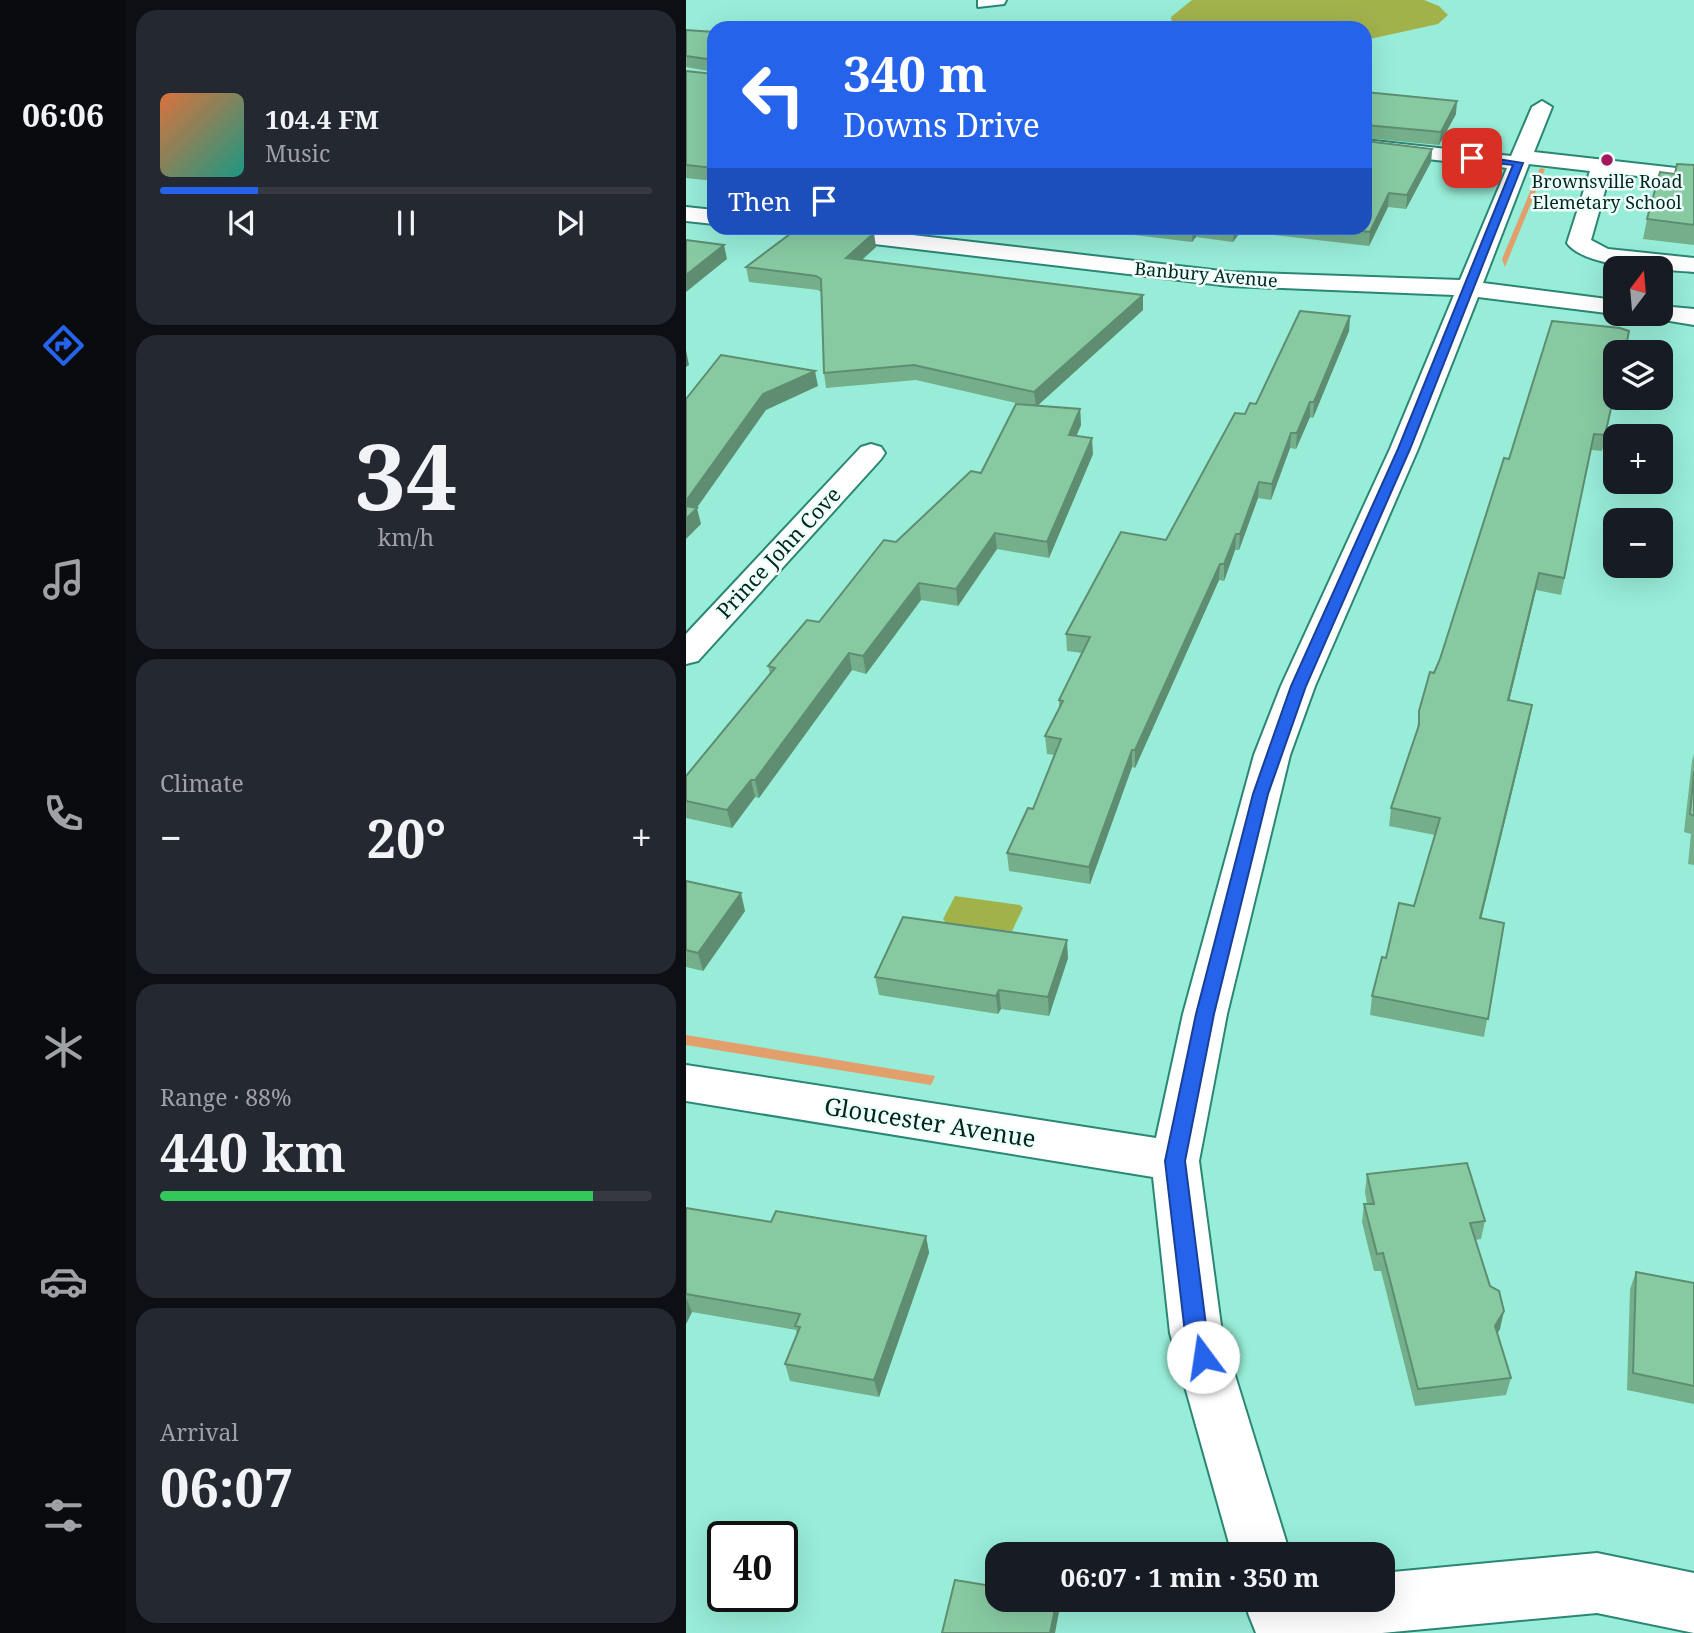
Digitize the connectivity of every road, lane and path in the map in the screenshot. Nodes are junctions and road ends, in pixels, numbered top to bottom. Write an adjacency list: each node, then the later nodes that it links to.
1 (1542, 107): 3 (street)
2 (1372, 147): 3 (street)
3 (1520, 160): 4 (street); 10 (street)
4 (1602, 165): 5 (street); 9 (street)
5 (1694, 176)
6 (686, 214): 7 (street)
7 (707, 216)
8 (857, 235): 10 (street, Banbury Avenue)
9 (1694, 265)
10 (1466, 288): 11 (street, Banbury Avenue); 17 (street)
11 (1603, 305)
12 (1673, 314): 13 (street)
13 (1694, 317)
14 (871, 453): 15 (street, Prince John Cove)
15 (686, 654)
16 (686, 1083): 17 (street, Gloucester Avenue)
17 (1175, 1161): 18 (street)
18 (1257, 1542)
19 (1694, 1603): 20 (street)
20 (1277, 1615)

